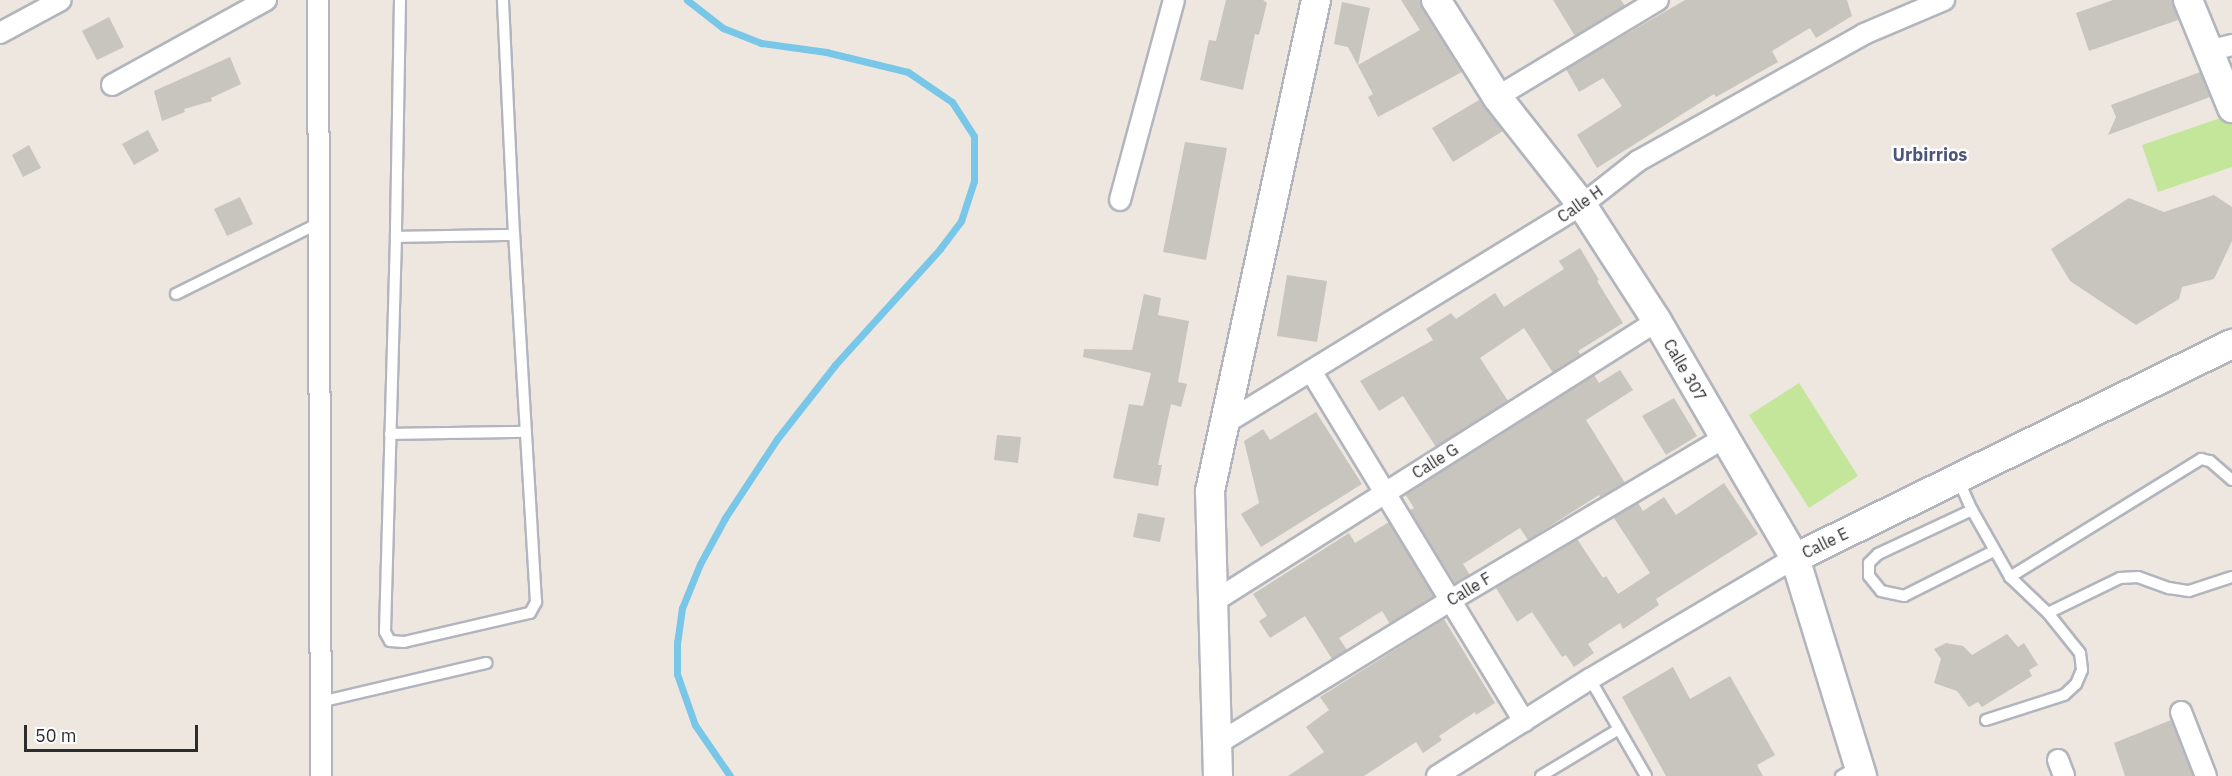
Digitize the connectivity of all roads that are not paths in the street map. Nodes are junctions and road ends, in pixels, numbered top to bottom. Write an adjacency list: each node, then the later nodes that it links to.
1 (61, 0): 12 (street)
2 (266, 0): 14 (street)
3 (318, 0): 19 (street)
4 (400, 0): 21 (lane)
5 (503, 0): 20 (lane)
6 (1174, 0): 17 (street)
7 (1316, 0): 26 (street)
8 (1436, 0): 15 (street, Calle 307)
9 (1658, 0): 15 (street)
10 (1944, 0): 18 (street, Calle H)
11 (2187, 0): 13 (street)
12 (0, 33)
13 (2220, 48): 16 (street)
14 (112, 85)
15 (1497, 97): 18 (street, Calle 307)
16 (2232, 108)
17 (1120, 200)
18 (1582, 205): 23 (street, Calle 307); 25 (street, Calle H)
19 (319, 223): 22 (lane); 43 (street)
20 (514, 235): 21 (lane); 27 (lane)
21 (396, 237): 28 (lane)
22 (176, 294)
23 (1657, 321): 29 (street, Calle 307); 32 (street, Calle G)
24 (2232, 344): 30 (street, Calle E)
25 (1311, 371): 26 (street, Calle H); 32 (street)
26 (1224, 424): 39 (street)
27 (524, 432): 28 (lane); 28 (lane)
28 (390, 434)
29 (1724, 438): 35 (street, Calle 307); 38 (street, Calle F)
30 (1958, 478): 33 (lane); 35 (street, Calle E)
31 (2232, 480): 36 (lane)
32 (1385, 492): 38 (street); 39 (street, Calle G)
33 (1972, 510): 34 (lane); 34 (lane)
34 (1994, 550): 36 (lane)
35 (1795, 558): 42 (street, Calle E); 49 (street, Calle 307)
36 (2010, 577): 40 (lane)
37 (2232, 577): 40 (lane)
38 (1451, 600): 46 (street); 48 (street, Calle F)
39 (1213, 602): 48 (street)
40 (2048, 613): 45 (lane)
41 (486, 663): 43 (lane)
42 (1590, 679): 46 (street, Calle E); 47 (lane)
43 (320, 702): 50 (street)
44 (2181, 712): 55 (street)
45 (1986, 720)
46 (1524, 721): 52 (street, Calle E)
47 (1619, 729): 53 (lane); 54 (lane)
48 (1217, 744): 51 (street)
49 (1854, 772)
50 (321, 776)
51 (1218, 776)
52 (1437, 776)
53 (1541, 776)
54 (1646, 776)
55 (2206, 776)

